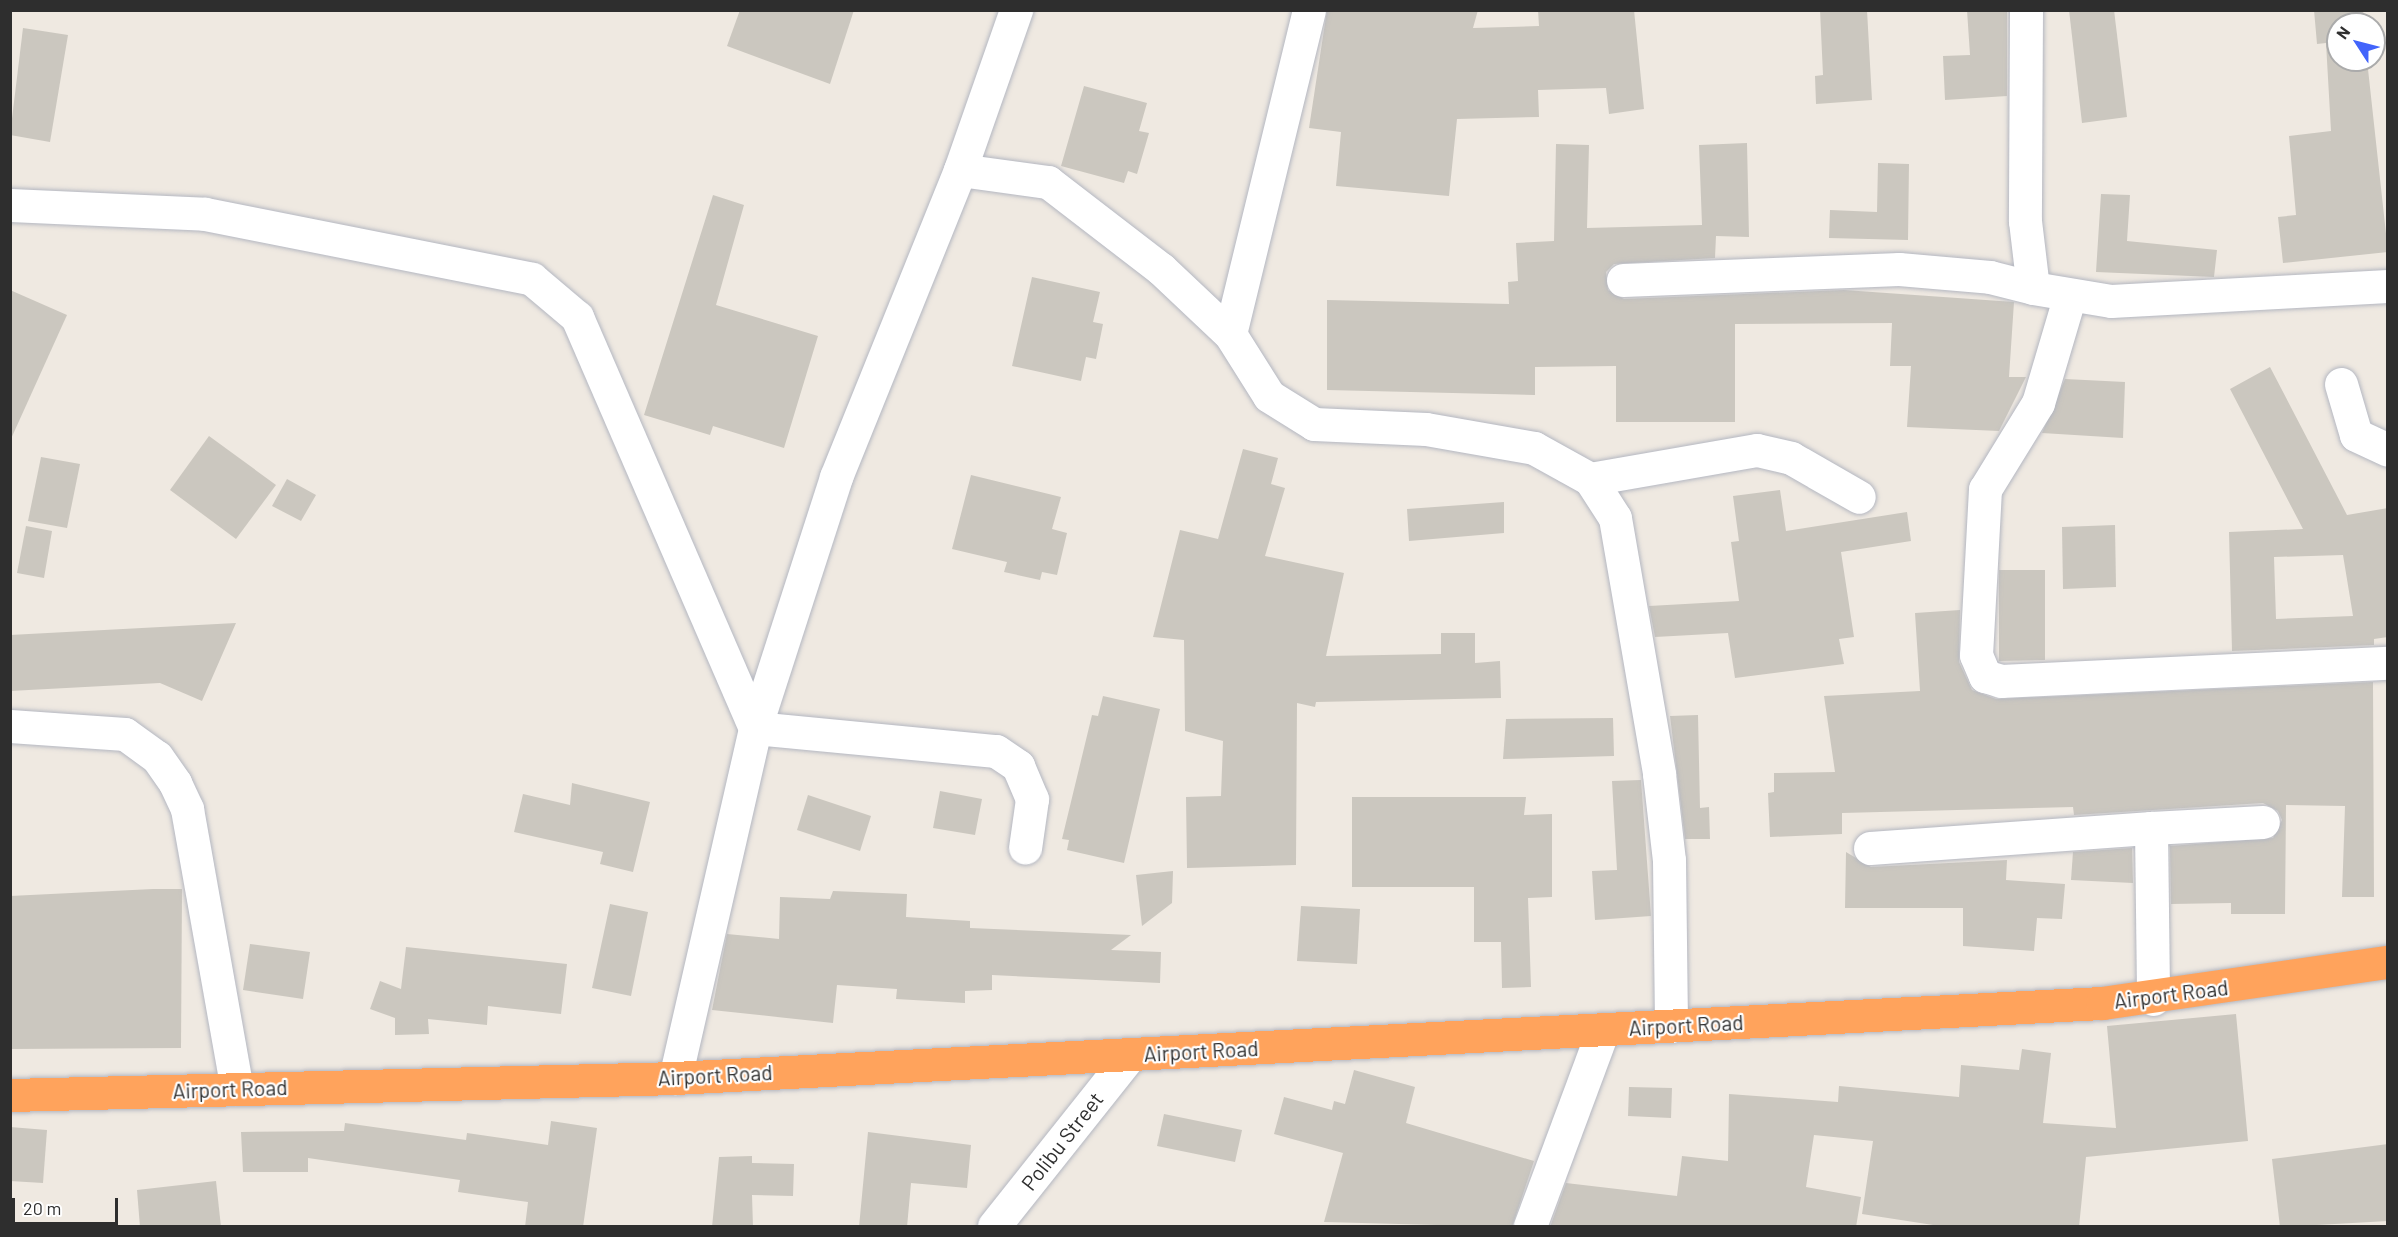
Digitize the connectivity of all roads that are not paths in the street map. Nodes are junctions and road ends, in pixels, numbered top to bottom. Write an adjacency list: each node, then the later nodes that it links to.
1 (1016, 10): 4 (street)
2 (1309, 10): 10 (street)
3 (2026, 10): 8 (street)
4 (960, 170): 10 (street); 17 (street)
5 (10, 205): 17 (street)
6 (1623, 280): 8 (street)
7 (2388, 286): 9 (street)
8 (2033, 288): 9 (street)
9 (2070, 295): 15 (street)
10 (1230, 334): 13 (street)
11 (2342, 384): 12 (street)
12 (2388, 450)
13 (1590, 478): 14 (street); 24 (street)
14 (1859, 496)
15 (2388, 663)
16 (10, 726): 28 (street)
17 (755, 728): 20 (street); 27 (street)
18 (2263, 822): 19 (street)
19 (2151, 828): 21 (street); 23 (street)
20 (1025, 848)
21 (1870, 848)
22 (2388, 962): 23 (highway, Airport Road)
23 (2153, 999): 24 (highway, Airport Road)
24 (1671, 1026): 25 (highway, Airport Road)
25 (1603, 1030): 26 (highway, Airport Road); 31 (street)
26 (1130, 1055): 27 (highway, Airport Road); 30 (street, Polibu Street)
27 (675, 1077): 28 (highway, Airport Road)
28 (237, 1089): 29 (highway, Airport Road)
29 (10, 1095)
30 (994, 1227)
31 (1530, 1227)

